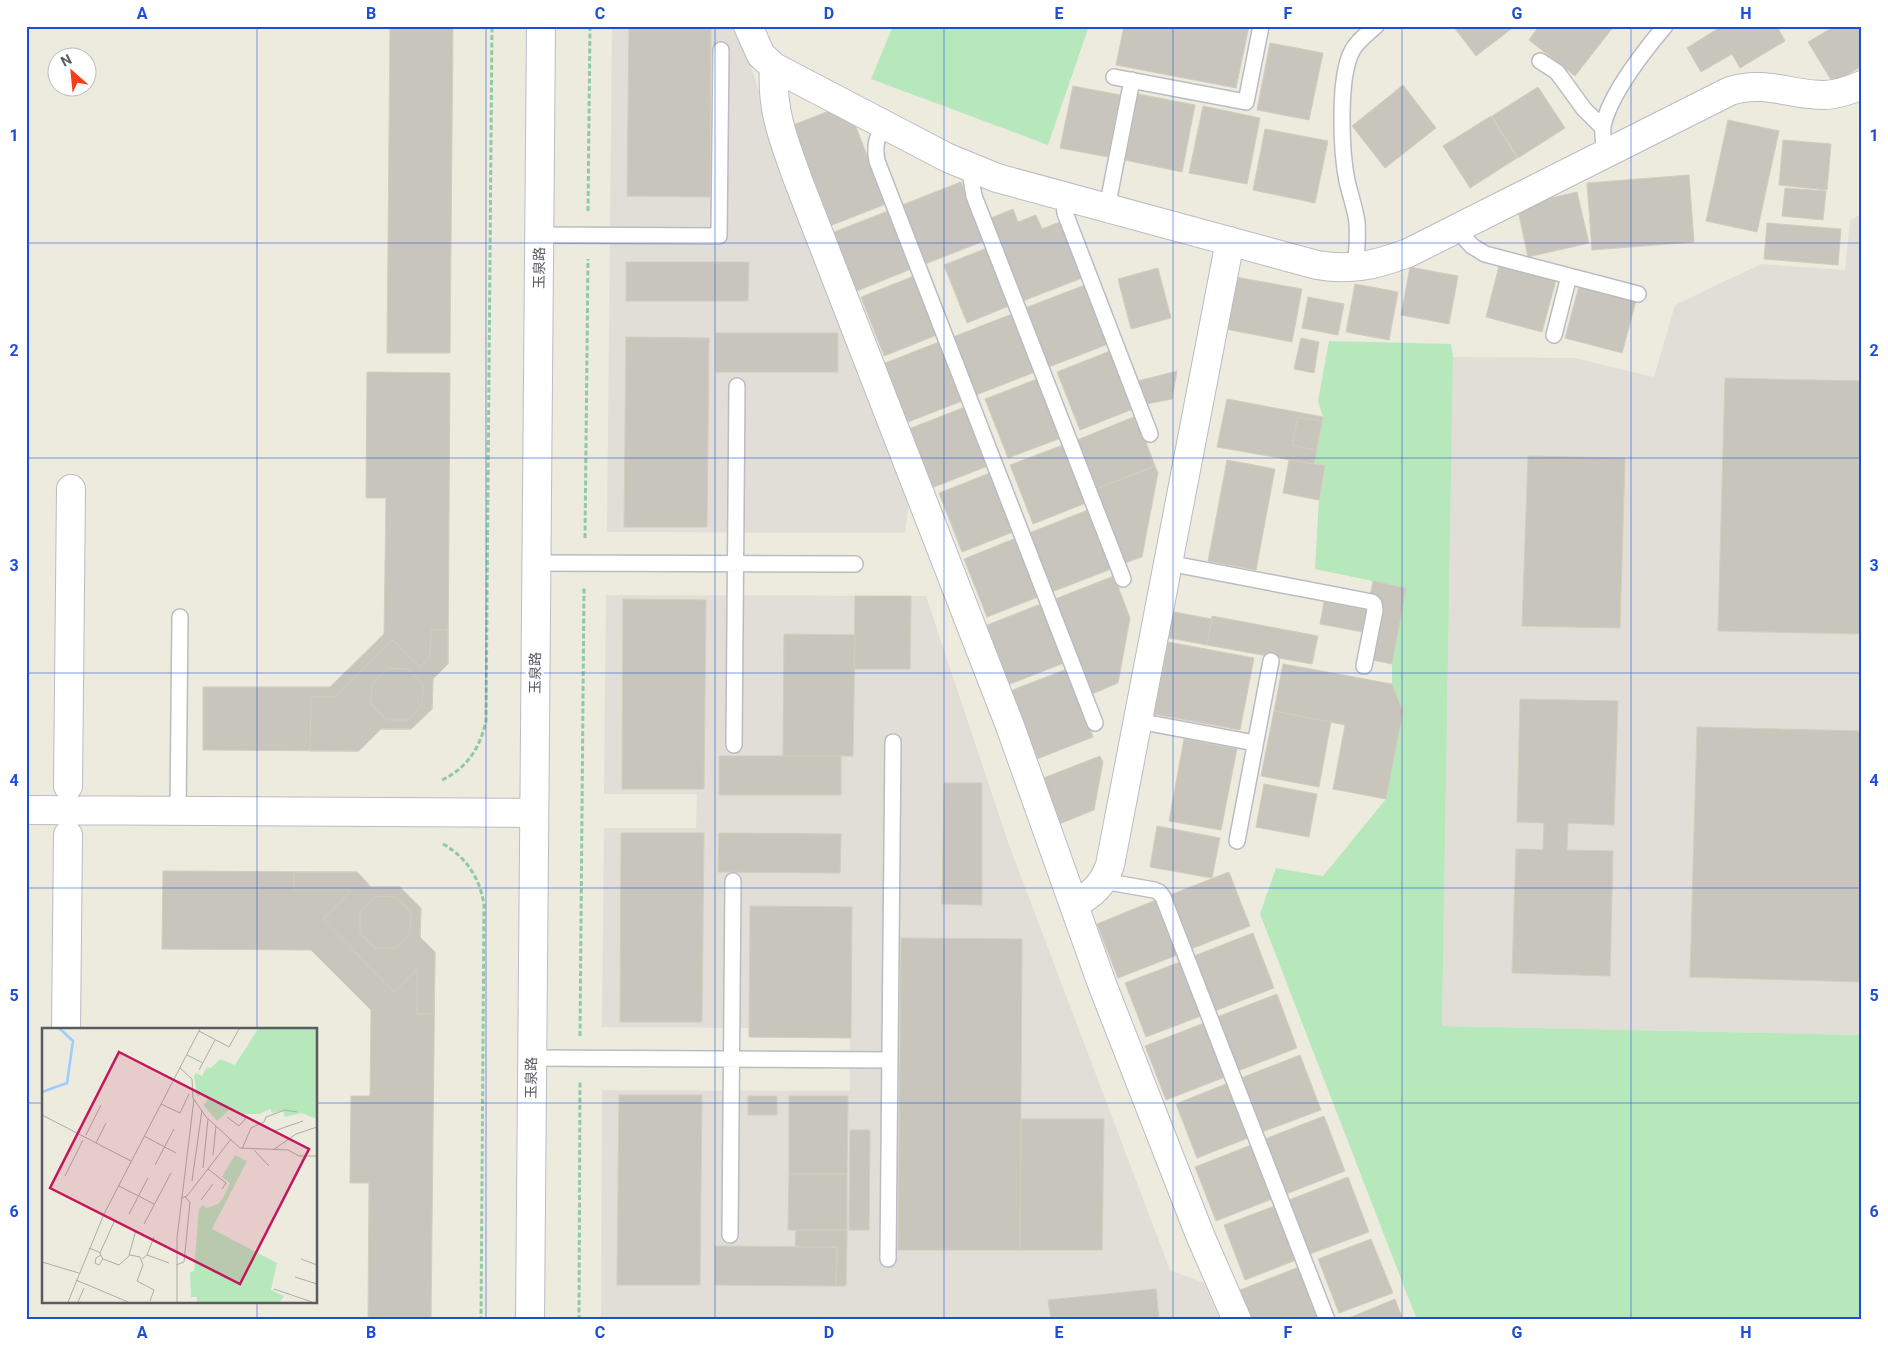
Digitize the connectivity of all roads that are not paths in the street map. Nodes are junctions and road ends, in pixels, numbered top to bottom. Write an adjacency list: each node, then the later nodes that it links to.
1 (541, 26): 18 (street, 玉泉路)
2 (748, 26): 8 (street)
3 (1261, 26): 10 (lane)
4 (1376, 26): 20 (lane)
5 (1657, 29): 13 (lane)
6 (721, 50): 18 (lane)
7 (1540, 61): 13 (lane)
8 (774, 67): 12 (street); 48 (street)
9 (1114, 77): 10 (lane)
10 (1132, 80): 16 (lane)
11 (1862, 85): 13 (street)
12 (884, 124): 14 (street); 36 (lane)
13 (1604, 141): 17 (street)
14 (972, 169): 15 (street); 31 (lane)
15 (1063, 196): 16 (street); 25 (lane)
16 (1107, 208): 19 (street)
17 (1456, 229): 20 (street); 21 (lane)
18 (539, 235): 27 (street, 玉泉路)
19 (1230, 241): 20 (street); 28 (street)
20 (1355, 268)
21 (1569, 276): 22 (lane); 23 (lane)
22 (1638, 294)
23 (1554, 335)
24 (737, 386): 29 (lane)
25 (1150, 434)
26 (71, 489): 40 (street)
27 (536, 563): 29 (lane); 43 (street, 玉泉路)
28 (1168, 563): 34 (lane); 35 (street)
29 (736, 564): 30 (lane); 39 (lane)
30 (854, 564)
31 (1123, 578)
32 (180, 616): 42 (lane)
33 (1271, 661): 38 (lane)
34 (1364, 666)
35 (1138, 721): 38 (lane); 46 (street)
36 (1095, 723)
37 (893, 742): 52 (lane)
38 (1255, 743): 45 (lane)
39 (734, 746)
40 (68, 786)
41 (26, 810): 42 (street)
42 (178, 811): 43 (street)
43 (534, 813): 50 (street, 玉泉路)
44 (68, 835): 49 (street)
45 (1237, 841)
46 (1103, 880): 48 (street); 57 (lane)
47 (733, 882): 51 (lane)
48 (1074, 904): 56 (street)
49 (66, 1028)
50 (532, 1058): 51 (lane); 55 (street, 玉泉路)
51 (731, 1059): 52 (lane); 53 (lane)
52 (890, 1060): 54 (lane)
53 (730, 1235)
54 (888, 1259)
55 (530, 1320)
56 (1237, 1320)
57 (1327, 1320)

